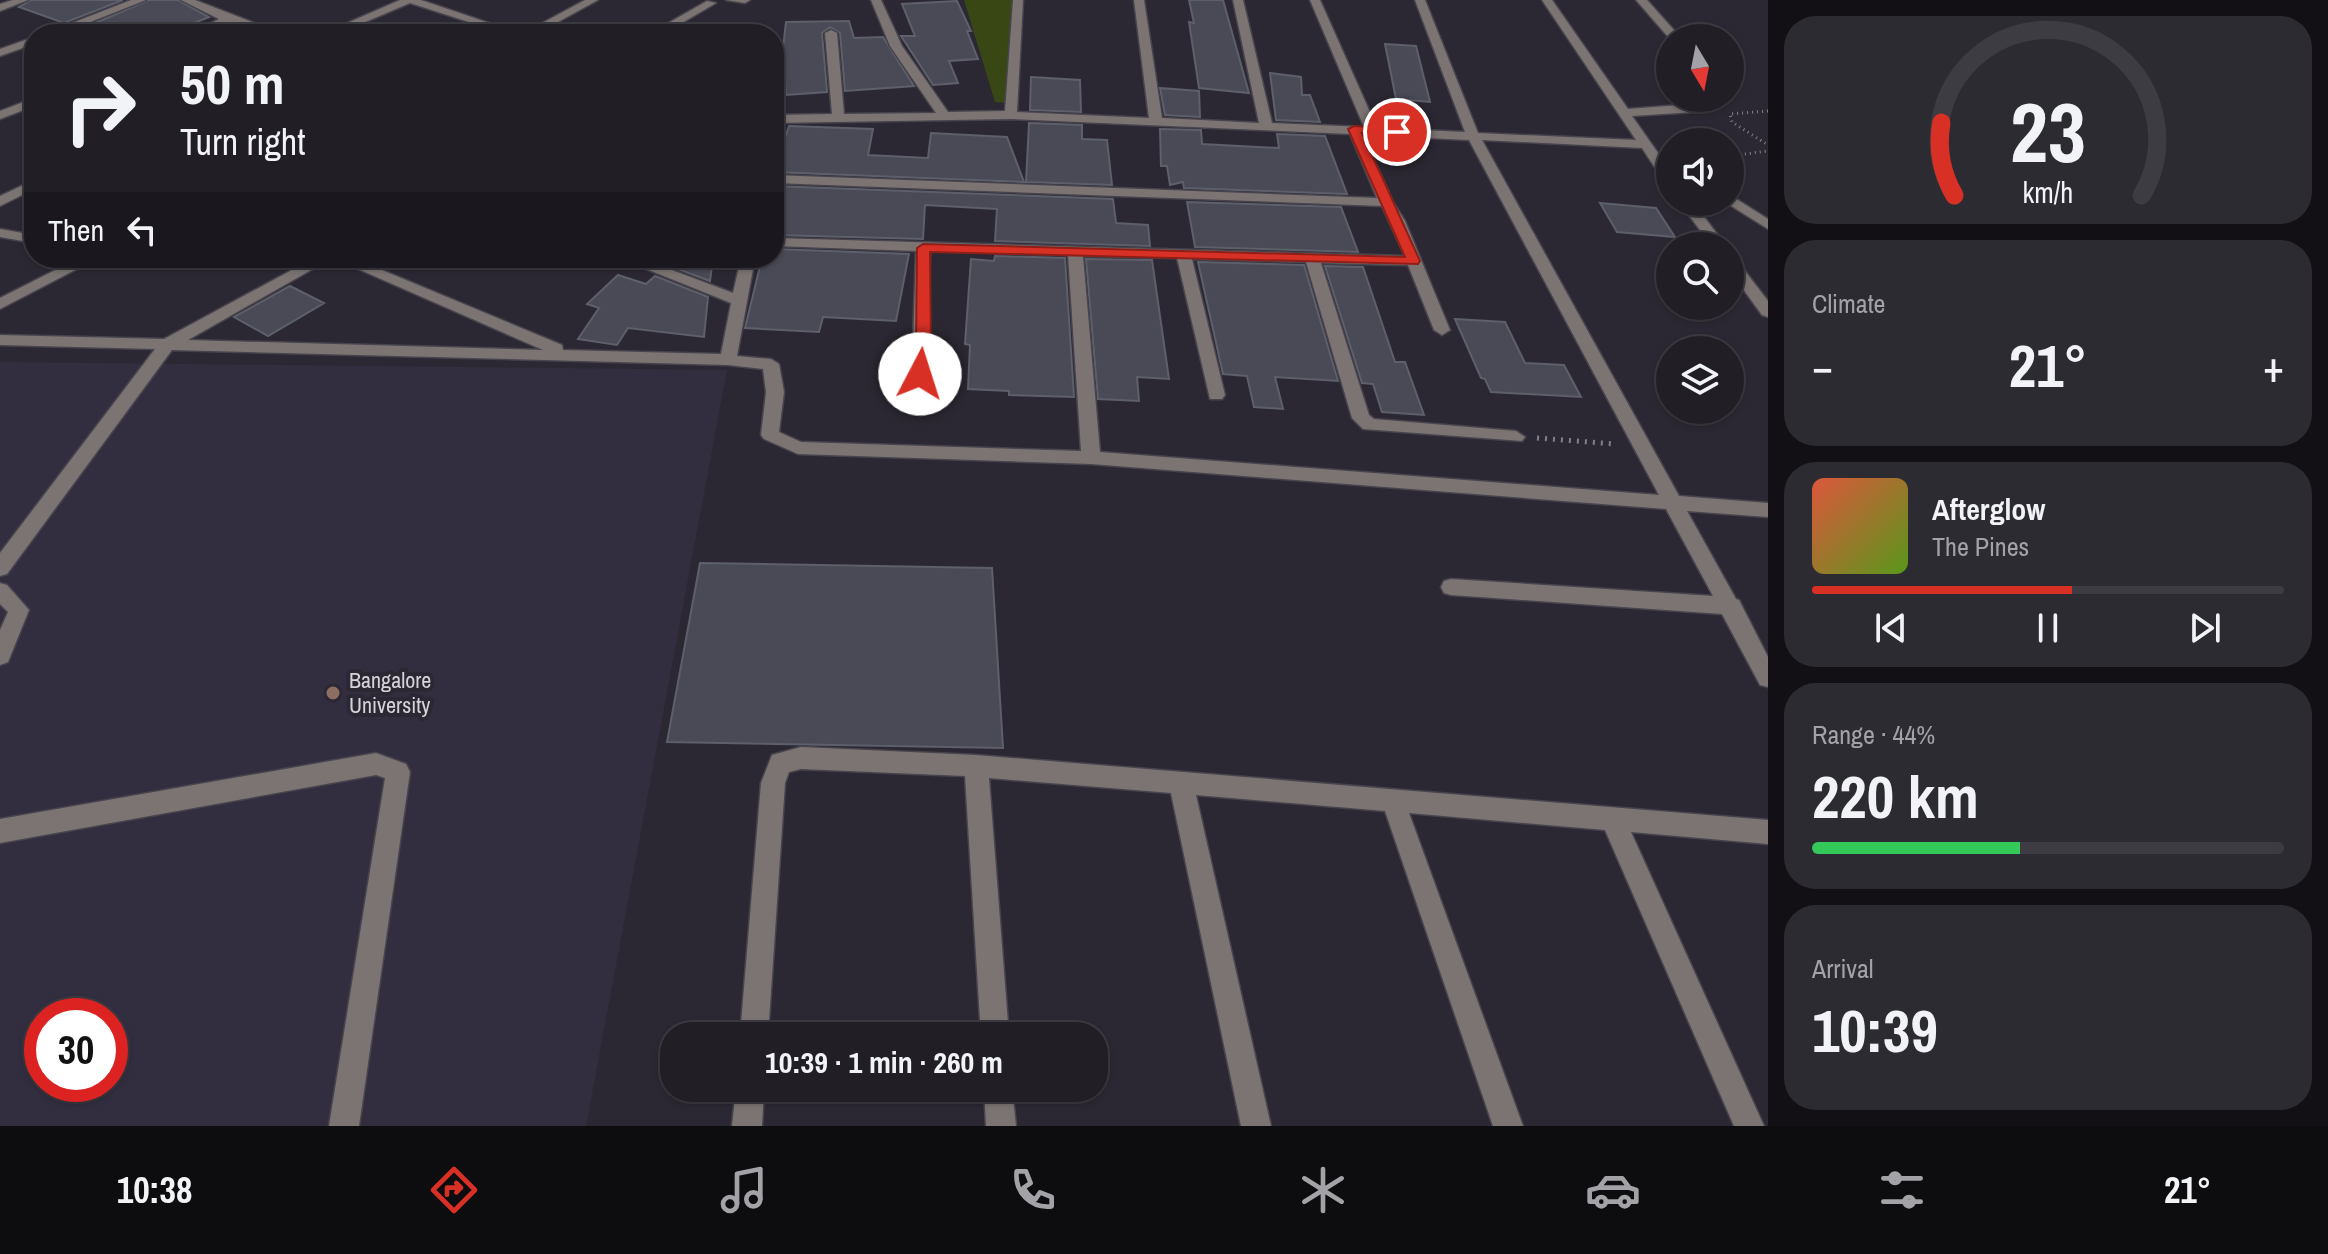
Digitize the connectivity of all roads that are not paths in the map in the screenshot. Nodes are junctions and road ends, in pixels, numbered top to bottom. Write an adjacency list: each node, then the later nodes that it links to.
1 (141, 0): 21 (street)
2 (186, 0): 20 (street)
3 (410, 0): 19 (street); 24 (street)
4 (464, 0): 19 (street)
5 (593, 0): 26 (street)
6 (731, 0): 7 (street)
7 (745, 0)
8 (876, 0): 37 (street)
9 (1018, 0): 38 (street)
10 (1139, 0): 40 (street)
11 (1238, 0): 41 (street)
12 (1315, 0): 43 (street)
13 (1420, 0): 44 (street)
14 (1547, 0): 34 (street)
15 (1641, 0): 28 (street)
16 (16, 1): 18 (street)
17 (711, 3): 27 (street)
18 (0, 8)
19 (442, 10): 25 (street)
20 (228, 19): 22 (street); 23 (street)
21 (77, 24)
22 (217, 24)
23 (244, 24)
24 (352, 24)
25 (486, 24)
26 (547, 24)
27 (673, 24)
28 (1662, 24)
29 (831, 33): 36 (street)
30 (24, 44): 31 (street)
31 (0, 53)
32 (24, 106): 35 (street)
33 (1656, 111): 34 (street)
34 (1622, 113): 45 (street)
35 (0, 115)
36 (838, 115): 37 (street); 39 (street)
37 (944, 115): 38 (street)
38 (1011, 115): 40 (street)
39 (784, 118)
40 (1156, 121): 41 (street)
41 (1266, 125): 42 (street)
42 (1354, 129): 43 (street); 51 (street)
43 (1372, 131): 44 (street)
44 (1472, 134): 45 (street); 80 (street)
45 (1646, 148): 46 (street); 47 (street)
46 (1656, 153)
47 (1656, 161)
48 (784, 179): 51 (street)
49 (24, 189): 50 (street)
50 (0, 202)
51 (1386, 202): 61 (street)
52 (1744, 209): 53 (street)
53 (1768, 225)
54 (0, 233): 55 (street)
55 (24, 237)
56 (784, 242): 57 (street)
57 (923, 248): 58 (street); 76 (street)
58 (1075, 252): 59 (street); 79 (street)
59 (1184, 255): 60 (street); 77 (street)
60 (1312, 257): 61 (street); 78 (street)
61 (1414, 261): 71 (street)
62 (71, 268): 69 (street)
63 (307, 268): 73 (street)
64 (364, 268): 74 (street)
65 (653, 268): 68 (street)
66 (746, 268): 68 (street)
67 (1744, 280): 70 (street)
68 (740, 301): 75 (street)
69 (0, 304)
70 (1768, 312)
71 (1442, 330)
72 (0, 340): 73 (street)
73 (168, 344): 74 (street); 82 (street)
74 (567, 353): 75 (street)
75 (728, 360): 79 (street)
76 (920, 374)
77 (1216, 395)
78 (1516, 437)
79 (1091, 458): 80 (street)
80 (1676, 504): 81 (street); 85 (street)
81 (1768, 510)
82 (0, 568)
83 (1451, 587): 85 (street)
84 (0, 591): 88 (street)
85 (1732, 606): 86 (street)
86 (1745, 631): 87 (street); 89 (street)
87 (1768, 633)
88 (0, 656)
89 (1768, 678)
90 (976, 766): 91 (street); 96 (street); 97 (street)
91 (1181, 783): 92 (street); 103 (street)
92 (1393, 801): 93 (street); 104 (street)
93 (1613, 820): 95 (street); 105 (street)
94 (0, 831): 100 (street)
95 (1768, 832)
96 (755, 1022)
97 (994, 1022)
98 (749, 1102): 101 (street)
99 (999, 1102): 102 (street)
100 (344, 1126)
101 (747, 1126)
102 (1001, 1126)
103 (1256, 1126)
104 (1508, 1126)
105 (1749, 1126)

